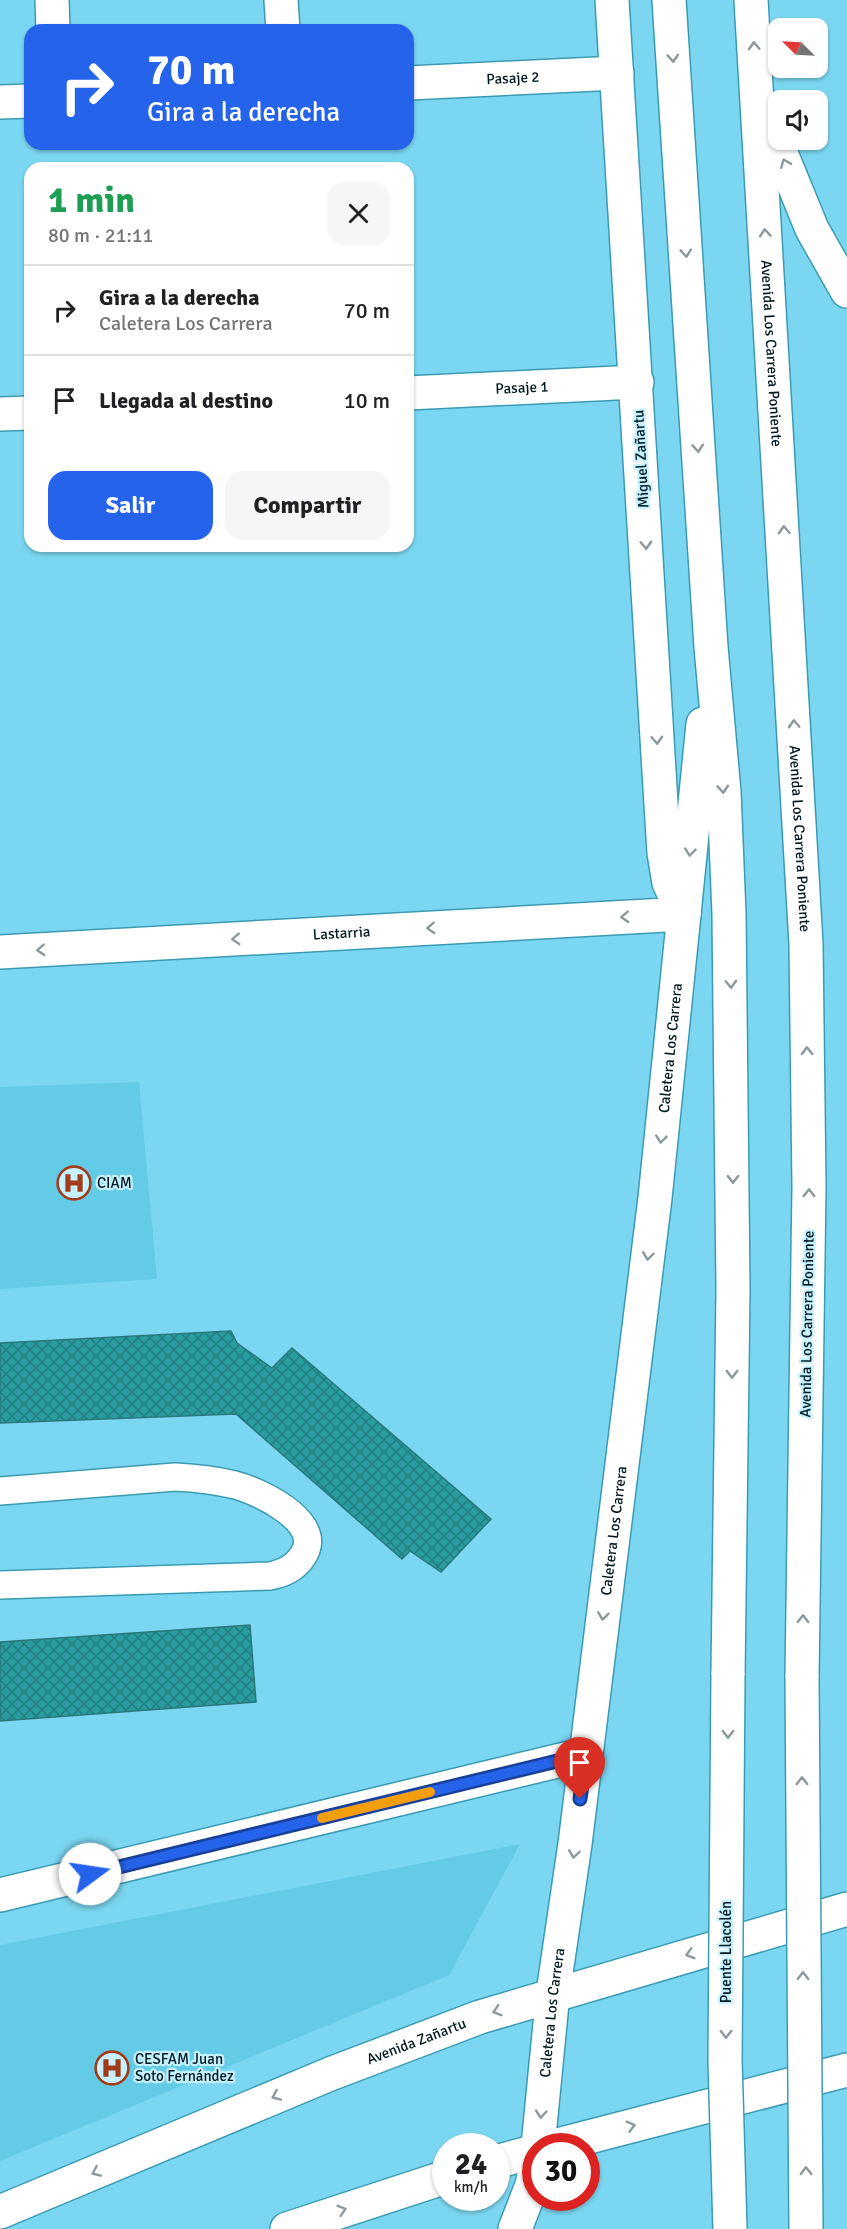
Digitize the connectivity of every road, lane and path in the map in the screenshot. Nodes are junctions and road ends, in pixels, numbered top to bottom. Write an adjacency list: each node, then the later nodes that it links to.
1 (52, 0): 6 (street)
2 (281, 0): 7 (street)
3 (612, 0): 8 (street, Miguel Zañartu)
4 (669, 0): 18 (street, one-way to 18)
5 (751, 0): 10 (street, Avenida Los Carrera Poniente, one-way to 5)
6 (53, 24)
7 (283, 24)
8 (616, 73): 9 (street, Pasaje 2); 14 (street, Miguel Zañartu)
9 (414, 83)
10 (756, 91): 13 (street, one-way to 10); 36 (street, Avenida Los Carrera Poniente, one-way to 10, bridge)
11 (24, 101): 12 (street)
12 (0, 102)
13 (847, 291)
14 (637, 382): 15 (street, Pasaje 1); 19 (street, Miguel Zañartu, one-way to 19)
15 (414, 393)
16 (24, 413): 17 (street)
17 (0, 414)
18 (711, 647): 19 (street, Caletera Los Carrera, one-way to 19); 35 (street, Puente Llacolén, one-way to 35, bridge)
19 (684, 914): 20 (street, Lastarria, one-way to 20); 23 (street, Caletera Los Carrera, one-way to 23)
20 (0, 952)
21 (0, 1491): 22 (lane)
22 (0, 1585)
23 (586, 1754): 24 (street); 26 (street, Caletera Los Carrera, one-way to 26)
24 (0, 1895)
25 (847, 1909): 26 (street, Avenida Zañartu, one-way to 26)
26 (553, 1994): 28 (street, Caletera Los Carrera, one-way to 28); 32 (street, Avenida Zañartu, one-way to 32)
27 (847, 2070): 29 (street, one-way to 27)
28 (539, 2133)
29 (600, 2134)
30 (432, 2181): 33 (street, one-way to 30)
31 (522, 2211): 34 (street)
32 (0, 2212)
33 (287, 2229)
34 (515, 2229)
35 (730, 2229)
36 (806, 2229)

